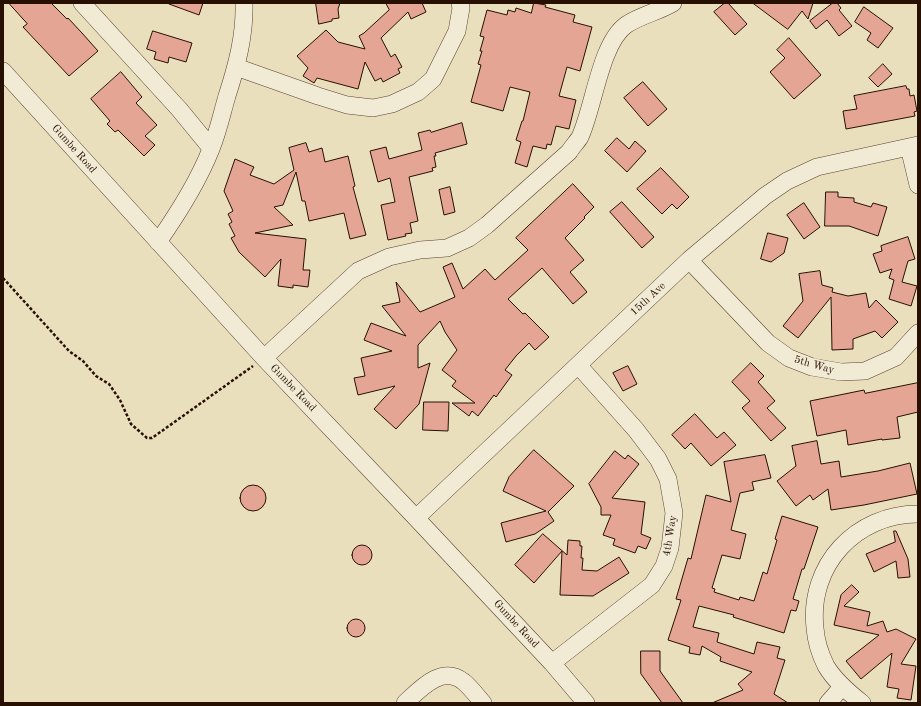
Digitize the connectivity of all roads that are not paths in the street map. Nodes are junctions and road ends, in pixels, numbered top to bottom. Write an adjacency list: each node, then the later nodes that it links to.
1 (244, 3): 5 (street)
2 (460, 3): 5 (street)
3 (673, 3): 13 (street)
4 (85, 4): 8 (street)
5 (236, 67): 8 (street)
6 (3, 70): 10 (street, Gumbe Road)
7 (913, 146): 9 (street); 11 (street, 15th Ave)
8 (211, 148): 10 (street)
9 (918, 185)
10 (158, 242): 13 (street, Gumbe Road)
11 (689, 260): 12 (street, 5th Way); 14 (street, 15th Ave)
12 (918, 333)
13 (264, 358): 16 (street, Gumbe Road)
14 (578, 365): 16 (street, 15th Ave); 17 (street, 4th Way)
15 (918, 514): 18 (street)
16 (416, 518): 17 (street, Gumbe Road)
17 (552, 663): 21 (street, Gumbe Road)
18 (842, 687): 22 (street); 23 (street)
19 (405, 703): 20 (street)
20 (483, 703)
21 (586, 703)
22 (828, 703)
23 (862, 703)

